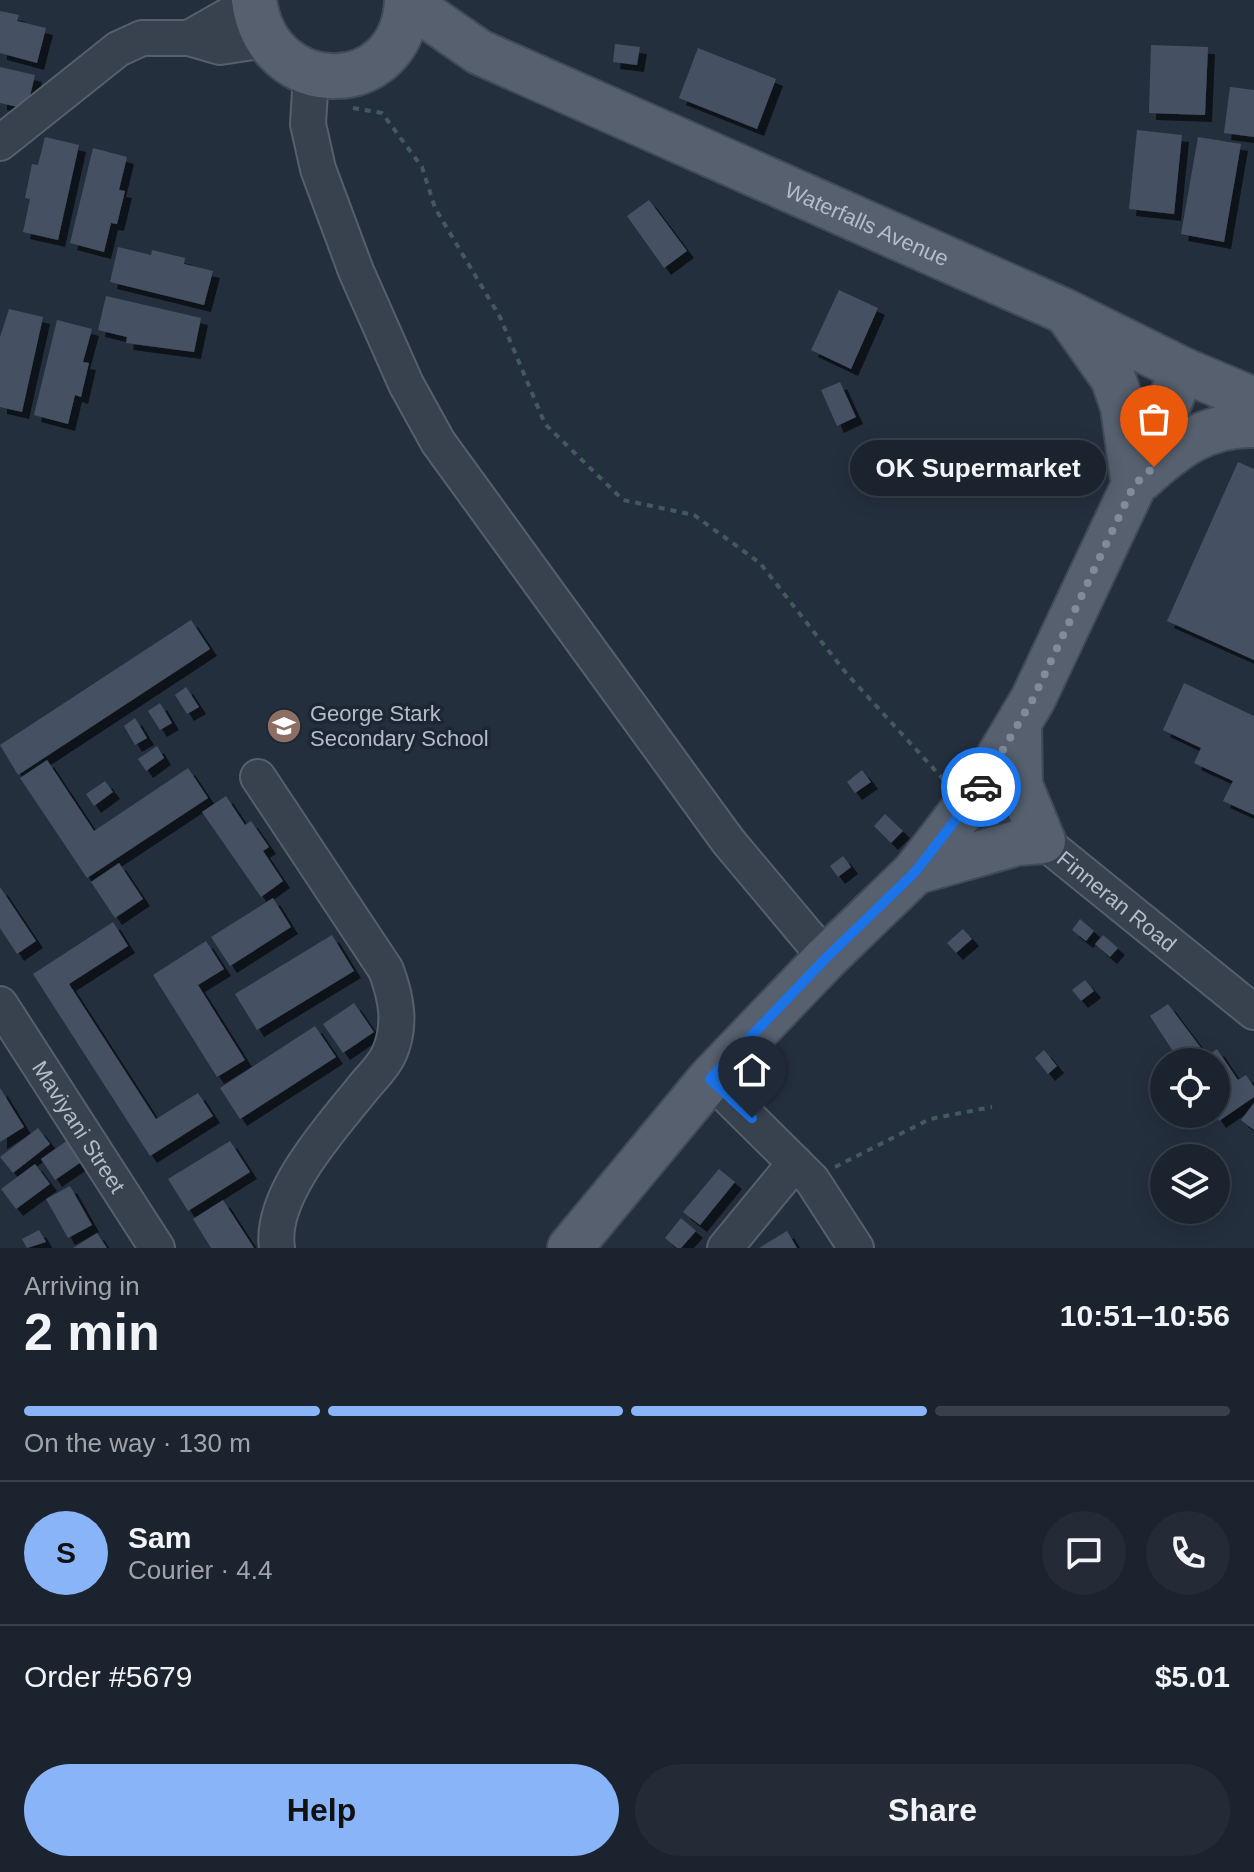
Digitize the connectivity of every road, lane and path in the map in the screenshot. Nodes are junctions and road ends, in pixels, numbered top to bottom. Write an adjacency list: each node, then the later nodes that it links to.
1 (407, 1): 3 (main road, Waterfalls Avenue); 4 (main road)
2 (258, 14): 5 (main road); 6 (street)
3 (479, 52): 4 (main road, Waterfalls Avenue); 7 (main road, Waterfalls Avenue)
4 (382, 57): 5 (main road)
5 (320, 75): 14 (path); 17 (street)
6 (0, 143)
7 (1064, 311): 8 (main road, Waterfalls Avenue); 11 (main road)
8 (1183, 370): 9 (main road, Waterfalls Avenue); 11 (main road)
9 (1254, 400)
10 (1254, 425): 11 (main road)
11 (1134, 485): 12 (main road)
12 (1019, 726): 14 (main road); 15 (main road)
13 (258, 777): 24 (street)
14 (982, 785): 15 (street, Finneran Road); 16 (main road)
15 (1043, 841): 16 (main road); 19 (street, Finneran Road)
16 (915, 872): 17 (main road)
17 (826, 958): 20 (main road)
18 (0, 1004): 23 (street, Maviyani Street)
19 (1254, 1012)
20 (710, 1079): 22 (street); 25 (main road)
21 (992, 1107): 22 (path)
22 (804, 1171): 26 (street); 27 (street)
23 (157, 1248)
24 (277, 1248)
25 (570, 1248)
26 (725, 1248)
27 (856, 1248)

